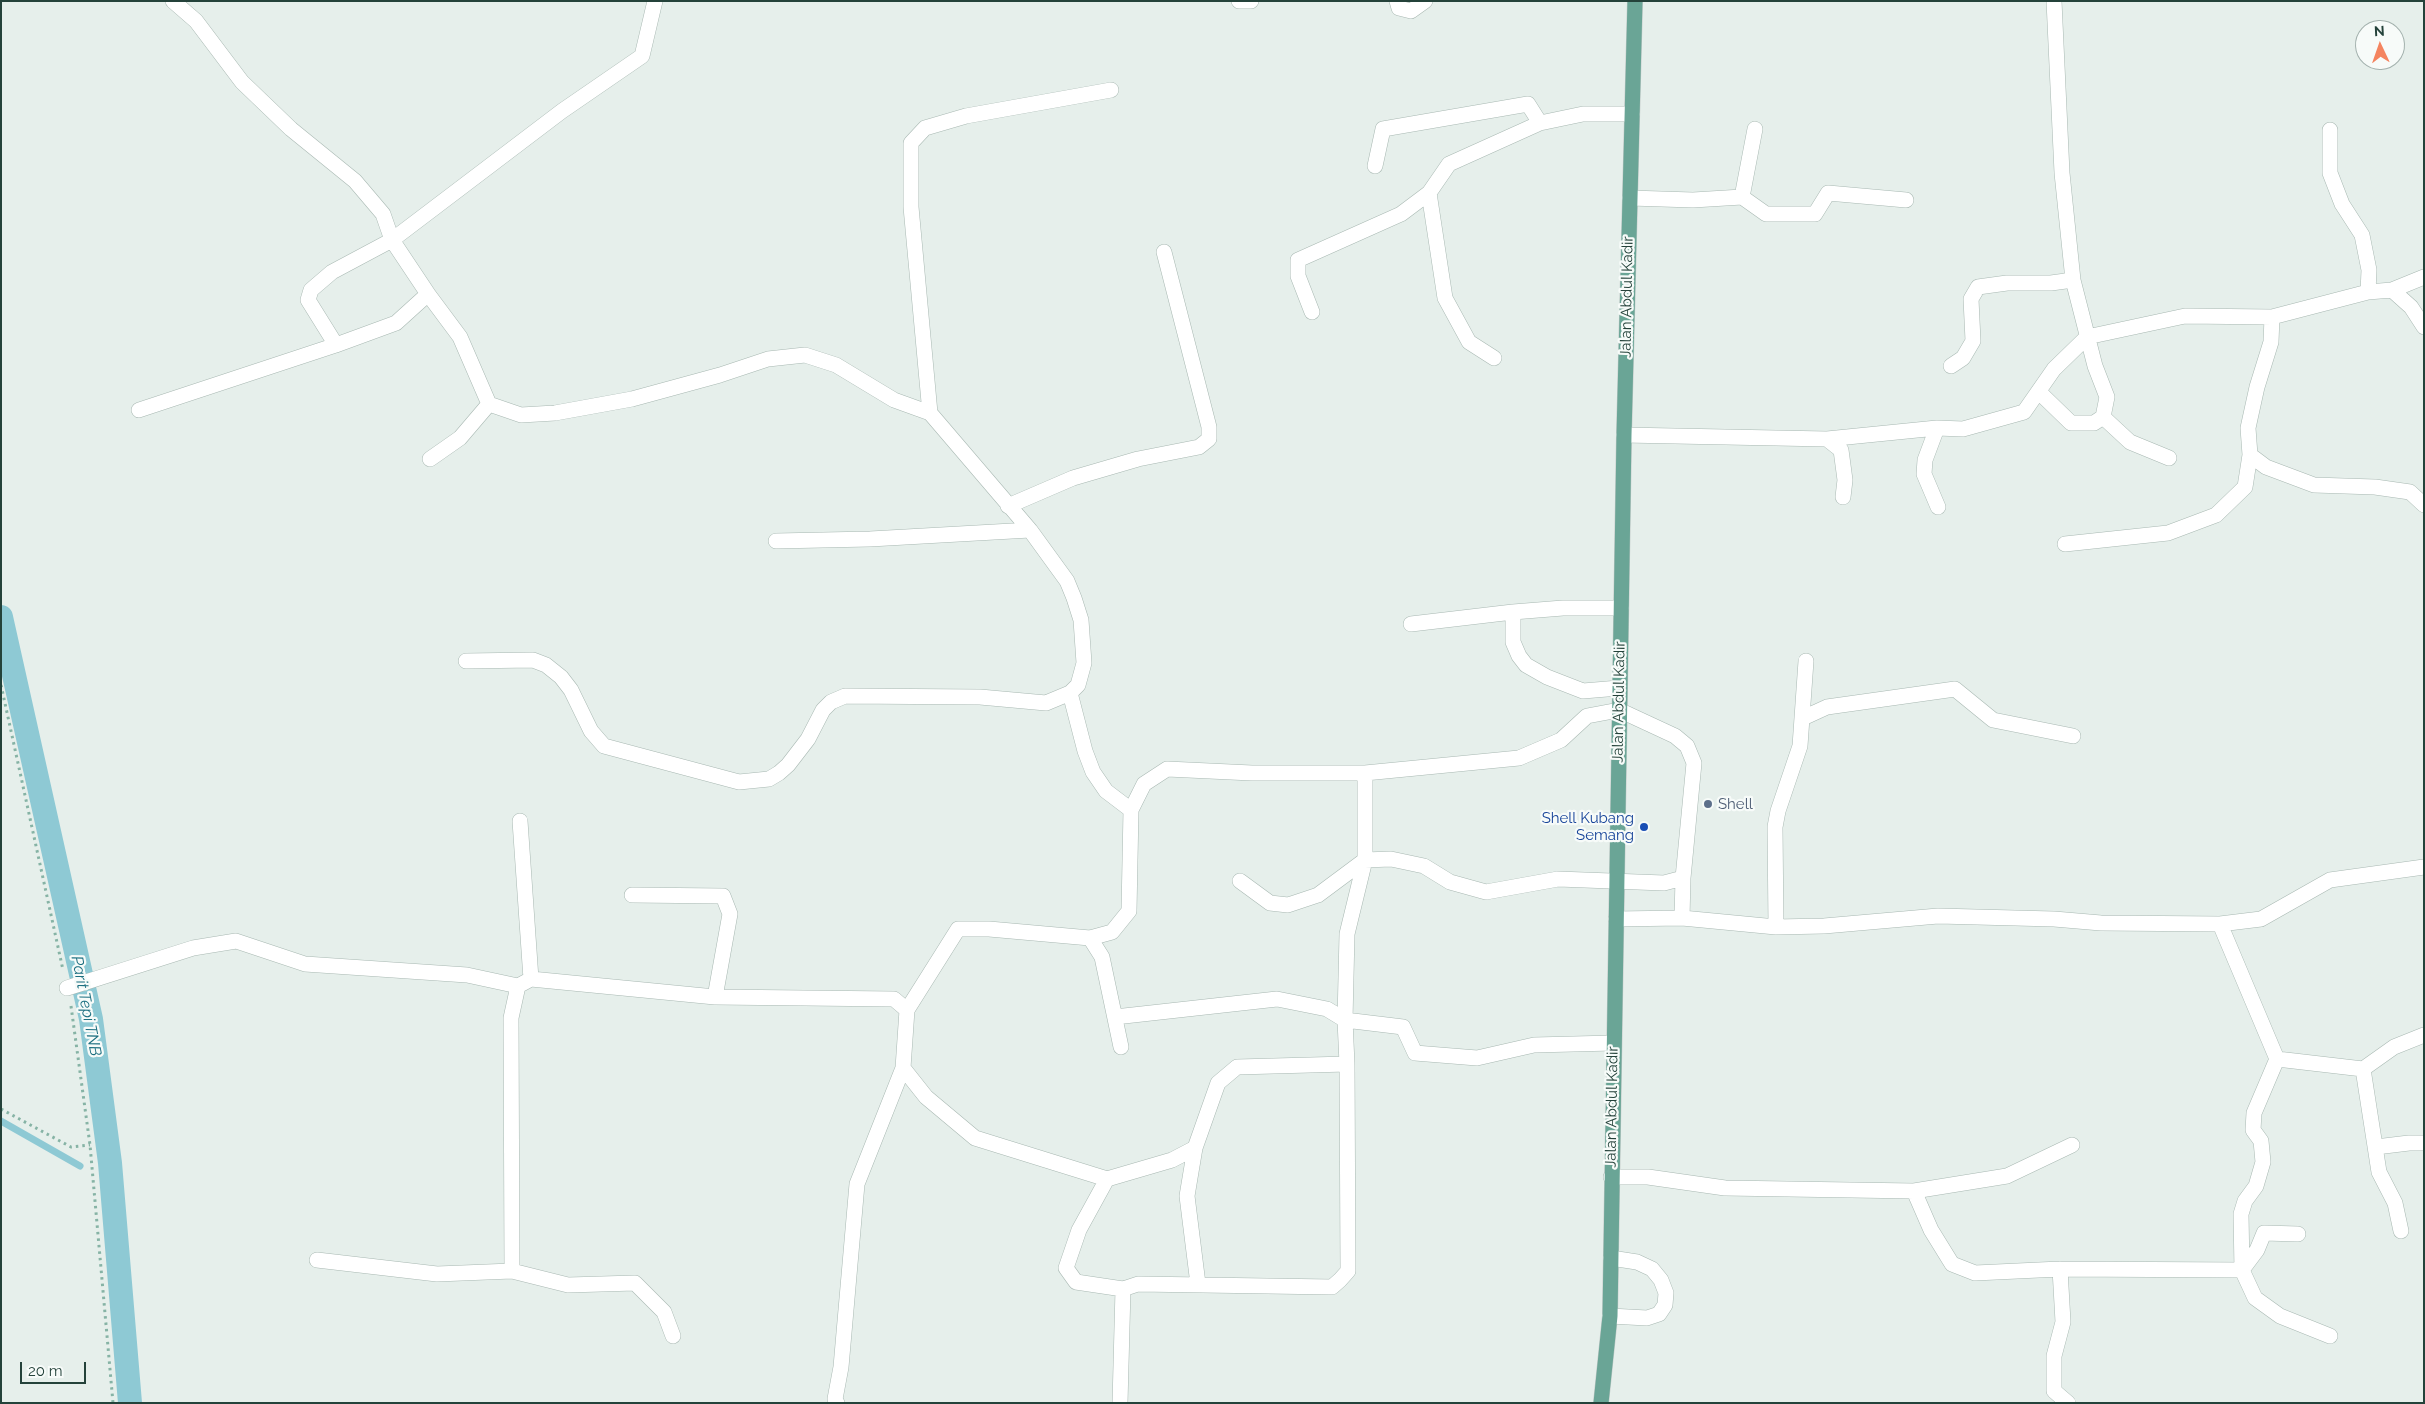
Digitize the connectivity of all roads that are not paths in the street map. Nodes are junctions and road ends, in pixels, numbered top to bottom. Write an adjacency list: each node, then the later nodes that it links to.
1 (174, 1): 19 (street)
2 (656, 1): 19 (street)
3 (1240, 1): 4 (street)
4 (1251, 1)
5 (1397, 1): 6 (street)
6 (1424, 1)
7 (1635, 1): 10 (main road, Jalan Abdul Kadir)
8 (2054, 1): 22 (street)
9 (1112, 90): 36 (street)
10 (1632, 114): 11 (street); 17 (main road, Jalan Abdul Kadir)
11 (1540, 123): 14 (street); 15 (street)
12 (1755, 129): 16 (street)
13 (2330, 130): 24 (street)
14 (1376, 166)
15 (1429, 193): 26 (street); 31 (street)
16 (1742, 197): 17 (street); 18 (street)
17 (1630, 198): 39 (main road, Jalan Abdul Kadir)
18 (1906, 200)
19 (392, 240): 25 (street); 30 (street)
20 (1164, 252): 46 (street)
21 (2424, 277): 23 (street)
22 (2073, 280): 29 (street); 32 (street)
23 (2392, 290): 24 (street); 28 (street)
24 (2368, 292): 27 (street)
25 (428, 294): 30 (street); 34 (street)
26 (1312, 312)
27 (2272, 317): 29 (street); 41 (street)
28 (2424, 327)
29 (2087, 337): 33 (street); 37 (street)
30 (336, 345): 35 (street)
31 (1494, 358)
32 (1951, 366)
33 (2040, 393): 37 (street); 38 (street)
34 (489, 404): 36 (street); 42 (street)
35 (139, 410)
36 (930, 412): 46 (street)
37 (2103, 417): 43 (street)
38 (1937, 428): 40 (street); 47 (street)
39 (1624, 435): 40 (street); 51 (main road, Jalan Abdul Kadir)
40 (1827, 439): 44 (street)
41 (2250, 455): 45 (street); 50 (street)
42 (430, 458)
43 (2169, 458)
44 (1843, 497)
45 (2424, 505)
46 (1008, 506): 48 (street)
47 (1938, 507)
48 (1030, 530): 49 (street); 57 (street)
49 (776, 542)
50 (2065, 544)
51 (1621, 608): 52 (street); 56 (main road, Jalan Abdul Kadir)
52 (1513, 612): 53 (street); 56 (street)
53 (1411, 624)
54 (466, 661): 57 (street)
55 (1806, 661): 59 (street)
56 (1619, 688): 58 (main road, Jalan Abdul Kadir)
57 (1070, 693): 62 (street)
58 (1619, 710): 61 (street); 66 (street); 68 (main road, Jalan Abdul Kadir)
59 (1803, 718): 60 (street); 73 (street)
60 (2073, 736)
61 (1365, 773): 62 (street); 64 (street)
62 (1131, 810): 74 (street)
63 (520, 821): 75 (street)
64 (1366, 860): 67 (street); 68 (street); 80 (street)
65 (2424, 867): 72 (street)
66 (1683, 878): 68 (street); 70 (street)
67 (1240, 881)
68 (1616, 883): 71 (main road, Jalan Abdul Kadir)
69 (632, 895): 77 (street)
70 (1682, 918): 71 (street); 73 (street)
71 (1616, 919): 82 (main road, Jalan Abdul Kadir)
72 (2220, 924): 73 (street); 84 (street)
73 (1776, 927)
74 (1090, 938): 78 (street); 79 (street)
75 (524, 982): 76 (street); 77 (street); 101 (street)
76 (70, 987)
77 (715, 997): 78 (street)
78 (908, 1010): 86 (street)
79 (1115, 1017): 80 (street); 83 (street)
80 (1345, 1020): 82 (street); 85 (street)
81 (2424, 1035): 87 (street)
82 (1613, 1043): 92 (main road, Jalan Abdul Kadir)
83 (1121, 1047)
84 (2277, 1059): 87 (street); 100 (street)
85 (1347, 1064): 91 (street); 102 (street)
86 (904, 1068): 93 (street); 107 (street)
87 (2363, 1069): 90 (street)
88 (2424, 1143): 90 (street)
89 (2072, 1145): 94 (street)
90 (2376, 1147): 95 (street)
91 (1195, 1148): 93 (street); 102 (street)
92 (1611, 1177): 94 (street); 97 (main road, Jalan Abdul Kadir)
93 (1107, 1179): 103 (street)
94 (1914, 1191): 99 (street)
95 (2401, 1231)
96 (2298, 1234): 100 (street)
97 (1611, 1258): 104 (main road, Jalan Abdul Kadir); 104 (street)
98 (317, 1260): 101 (street)
99 (2060, 1269): 100 (street); 110 (street)
100 (2242, 1270): 106 (street)
101 (512, 1272): 105 (street)
102 (1198, 1284): 103 (street)
103 (1123, 1289): 108 (street)
104 (1610, 1316): 109 (main road, Jalan Abdul Kadir)
105 (673, 1336)
106 (2330, 1336)
107 (837, 1403)
108 (1120, 1403)
109 (1601, 1403)
110 (2068, 1403)

